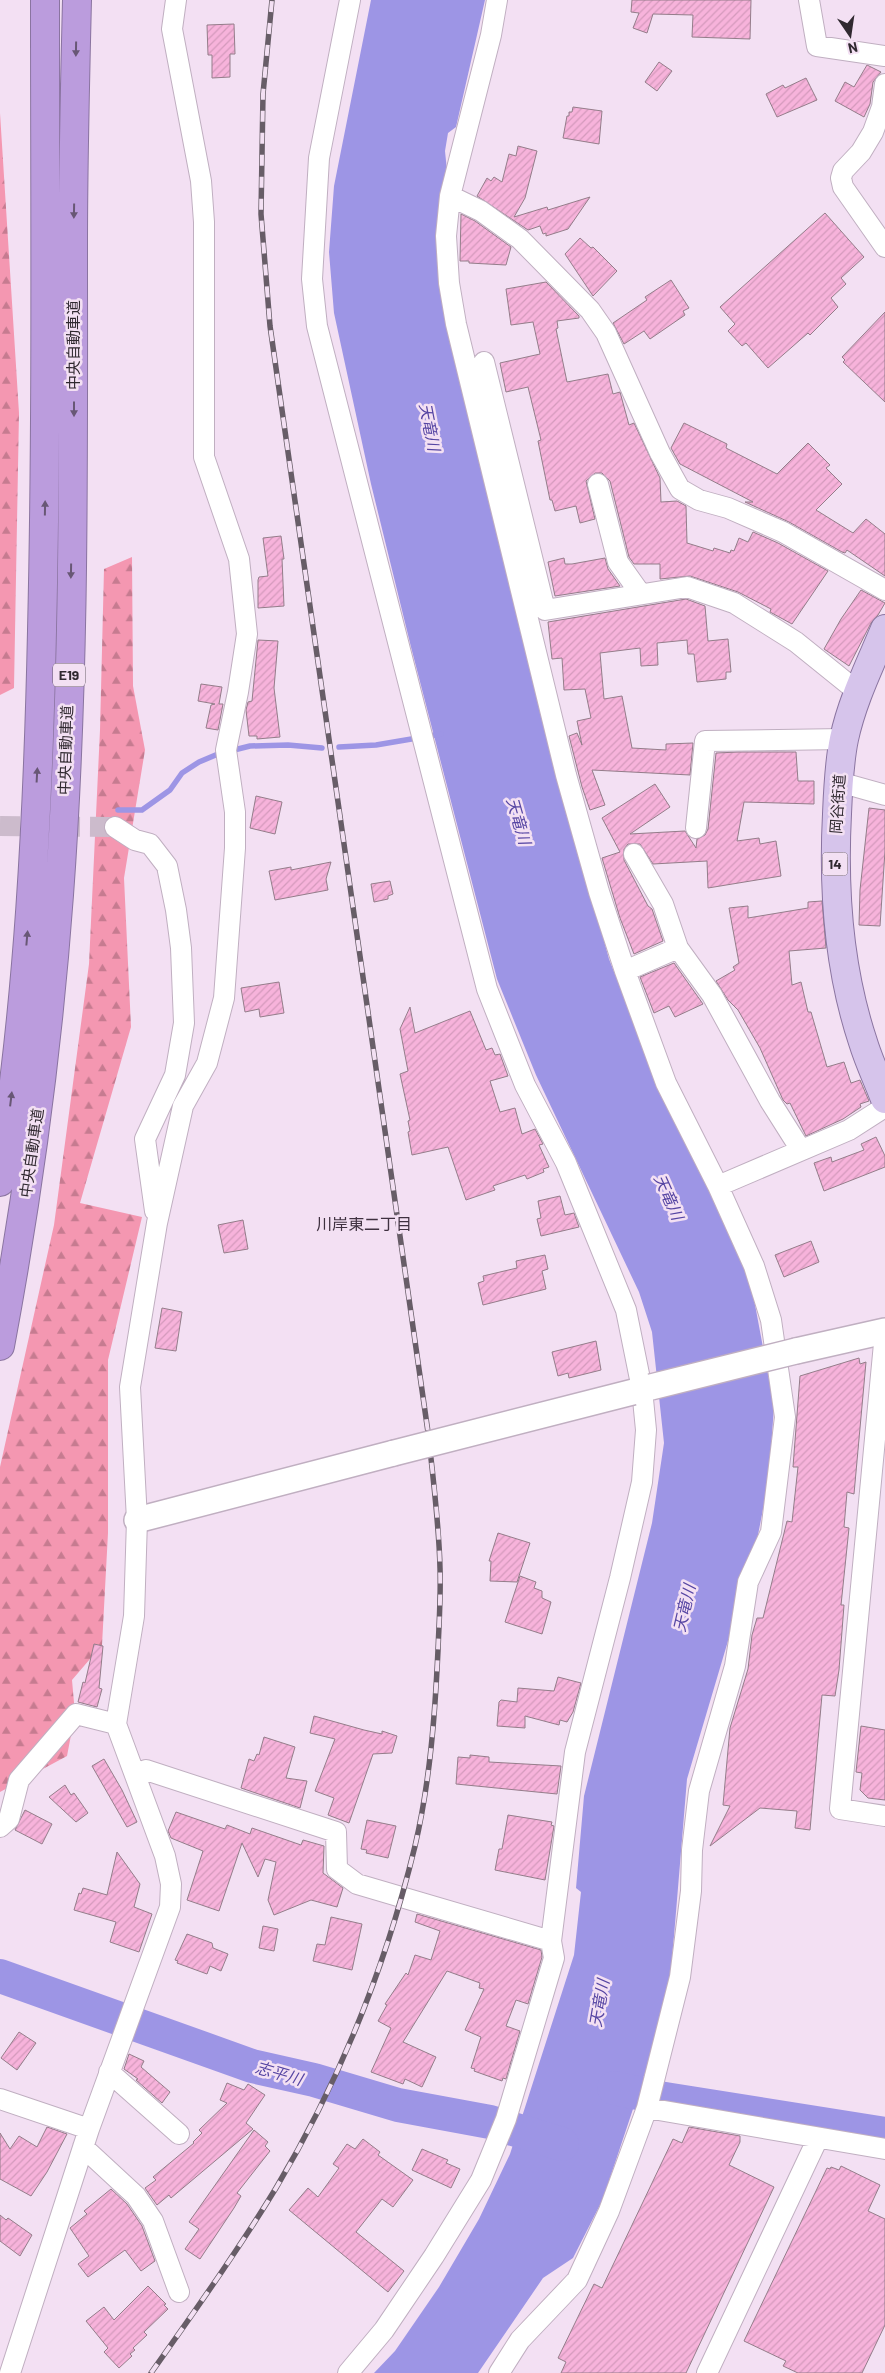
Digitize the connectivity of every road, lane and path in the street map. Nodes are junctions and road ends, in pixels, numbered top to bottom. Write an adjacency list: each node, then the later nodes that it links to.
1 (45, 0): 28 (highway, 中央自動車道 / E19, one-way to 1)
2 (76, 0): 32 (highway, 中央自動車道 / E19, one-way to 32)
3 (176, 0): 30 (street)
4 (350, 0): 33 (street)
5 (497, 0): 9 (street)
6 (809, 0): 7 (street)
7 (885, 56)
8 (885, 84): 10 (street)
9 (450, 196): 13 (street); 24 (street)
10 (885, 247)
11 (484, 362): 14 (street)
12 (598, 484): 14 (street)
13 (885, 590)
14 (640, 593): 16 (street)
15 (885, 629): 16 (main road, 岡谷街道 / 14)
16 (858, 692): 17 (main road, 岡谷街道 / 14)
17 (844, 739): 18 (main road, 岡谷街道 / 14); 21 (street)
18 (839, 782): 19 (street); 25 (main road, 岡谷街道 / 14)
19 (885, 794)
20 (115, 827): 30 (street)
21 (696, 828)
22 (634, 854): 23 (street)
23 (678, 948): 24 (street); 27 (street)
24 (625, 971): 29 (street)
25 (885, 1099)
26 (885, 1107): 27 (street)
27 (801, 1150): 29 (street)
28 (0, 1182)
29 (718, 1186): 42 (street)
30 (157, 1223): 34 (street)
31 (885, 1332): 33 (street, bridge); 37 (street)
32 (0, 1346)
33 (642, 1389): 34 (street, bridge); 39 (street)
34 (137, 1520): 35 (street)
35 (116, 1724): 36 (street); 38 (street)
36 (136, 1774): 39 (street); 40 (street)
37 (885, 1816)
38 (0, 1828)
39 (551, 1941): 49 (street)
40 (109, 2072): 43 (street); 44 (street)
41 (0, 2099): 44 (street)
42 (647, 2108): 45 (street); 50 (street)
43 (179, 2134)
44 (86, 2138): 47 (street); 48 (street)
45 (818, 2138): 46 (street); 51 (street)
46 (885, 2149)
47 (179, 2292)
48 (10, 2373)
49 (348, 2373)
50 (500, 2373)
51 (707, 2373)

